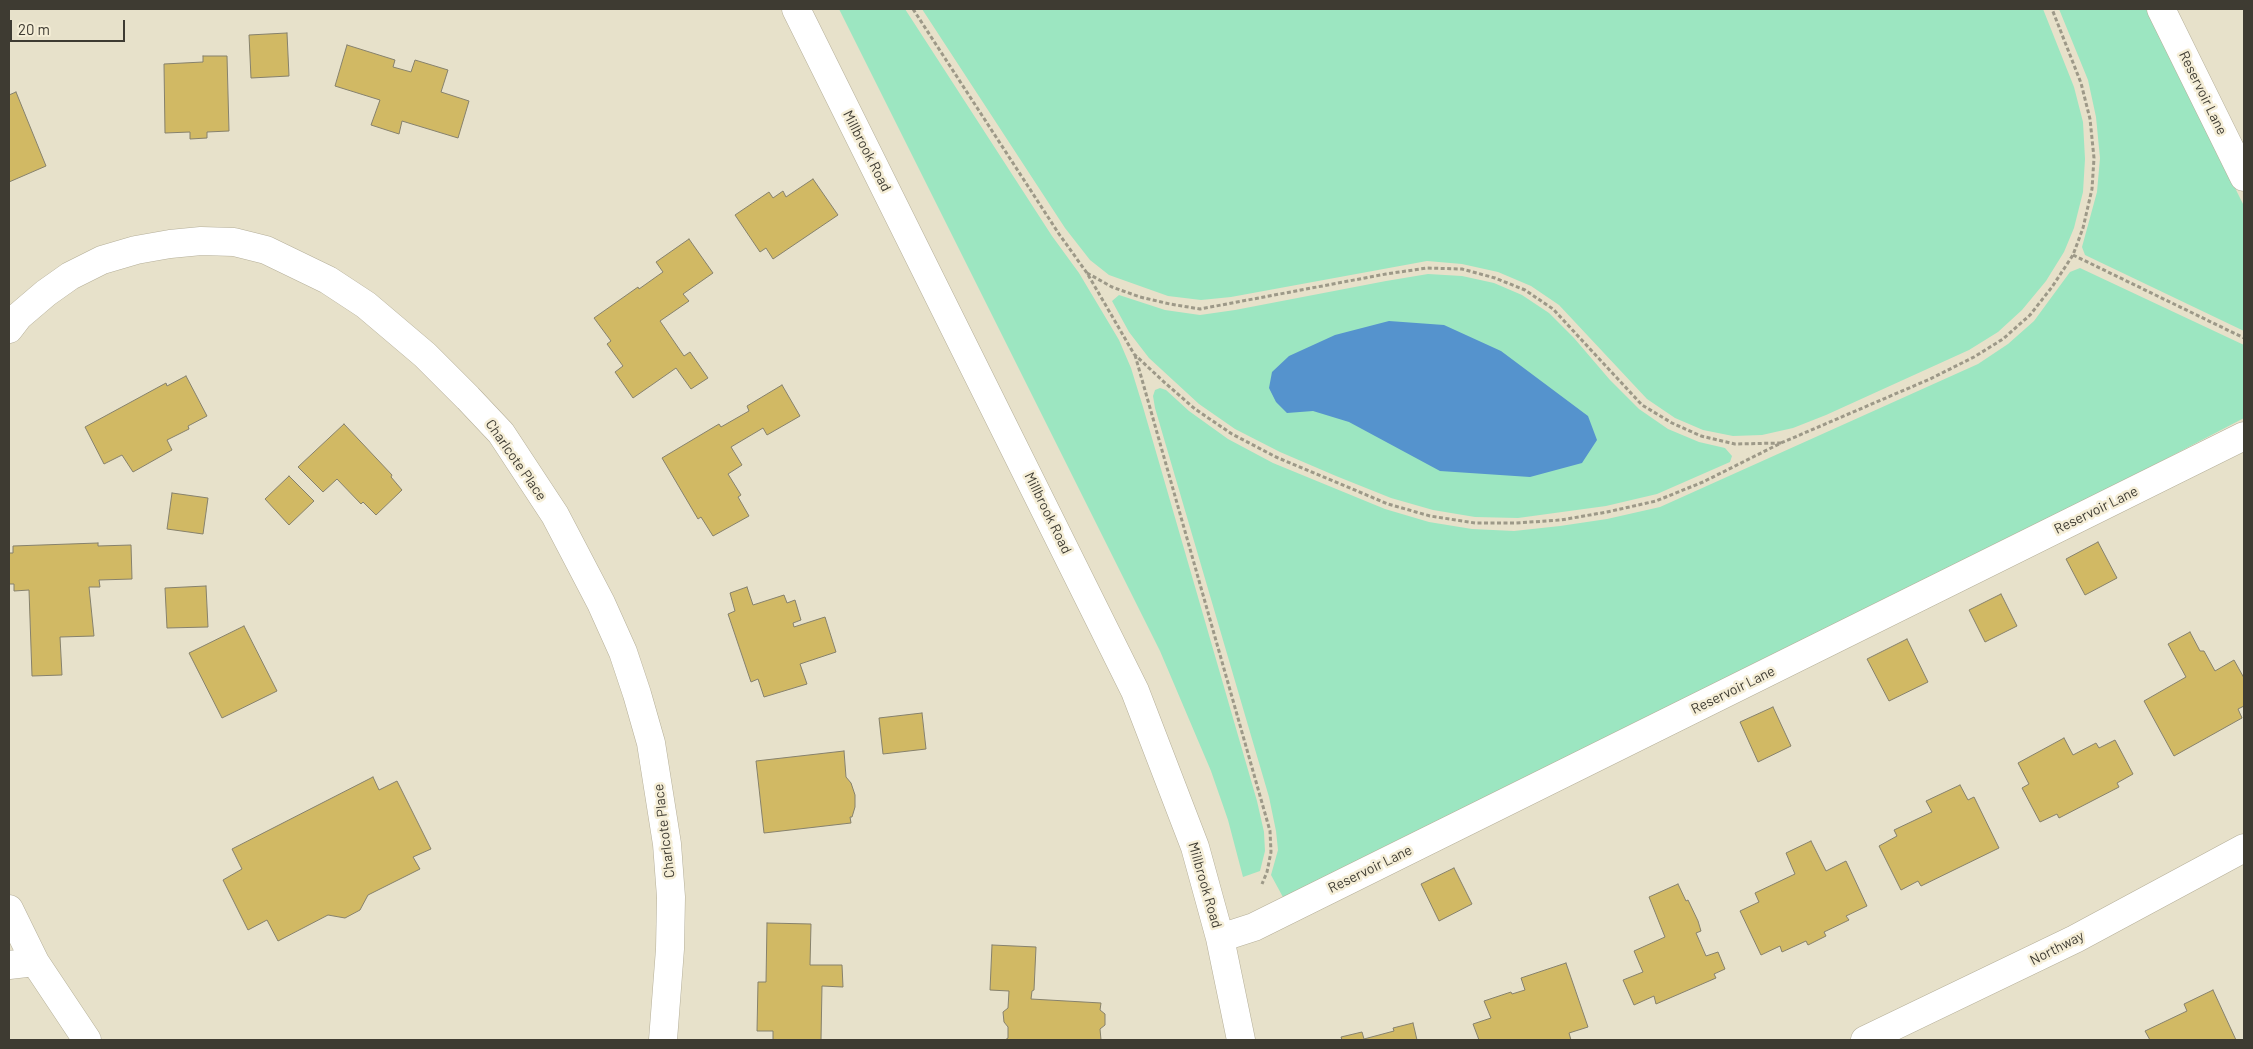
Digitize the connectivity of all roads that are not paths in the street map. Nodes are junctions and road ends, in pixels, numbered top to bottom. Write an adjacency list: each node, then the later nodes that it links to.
1 (796, 9): 8 (street, Millbrook Road)
2 (2161, 9): 3 (street, Reservoir Lane)
3 (2244, 177)
4 (9, 329): 11 (street, Charlcote Place)
5 (2244, 436): 8 (street, Reservoir Lane)
6 (2244, 848): 13 (street, Northway)
7 (9, 909): 9 (street)
8 (1220, 938): 12 (street, Millbrook Road)
9 (22, 964): 10 (street)
10 (87, 1040)
11 (663, 1040)
12 (1241, 1040)
13 (1865, 1040)

